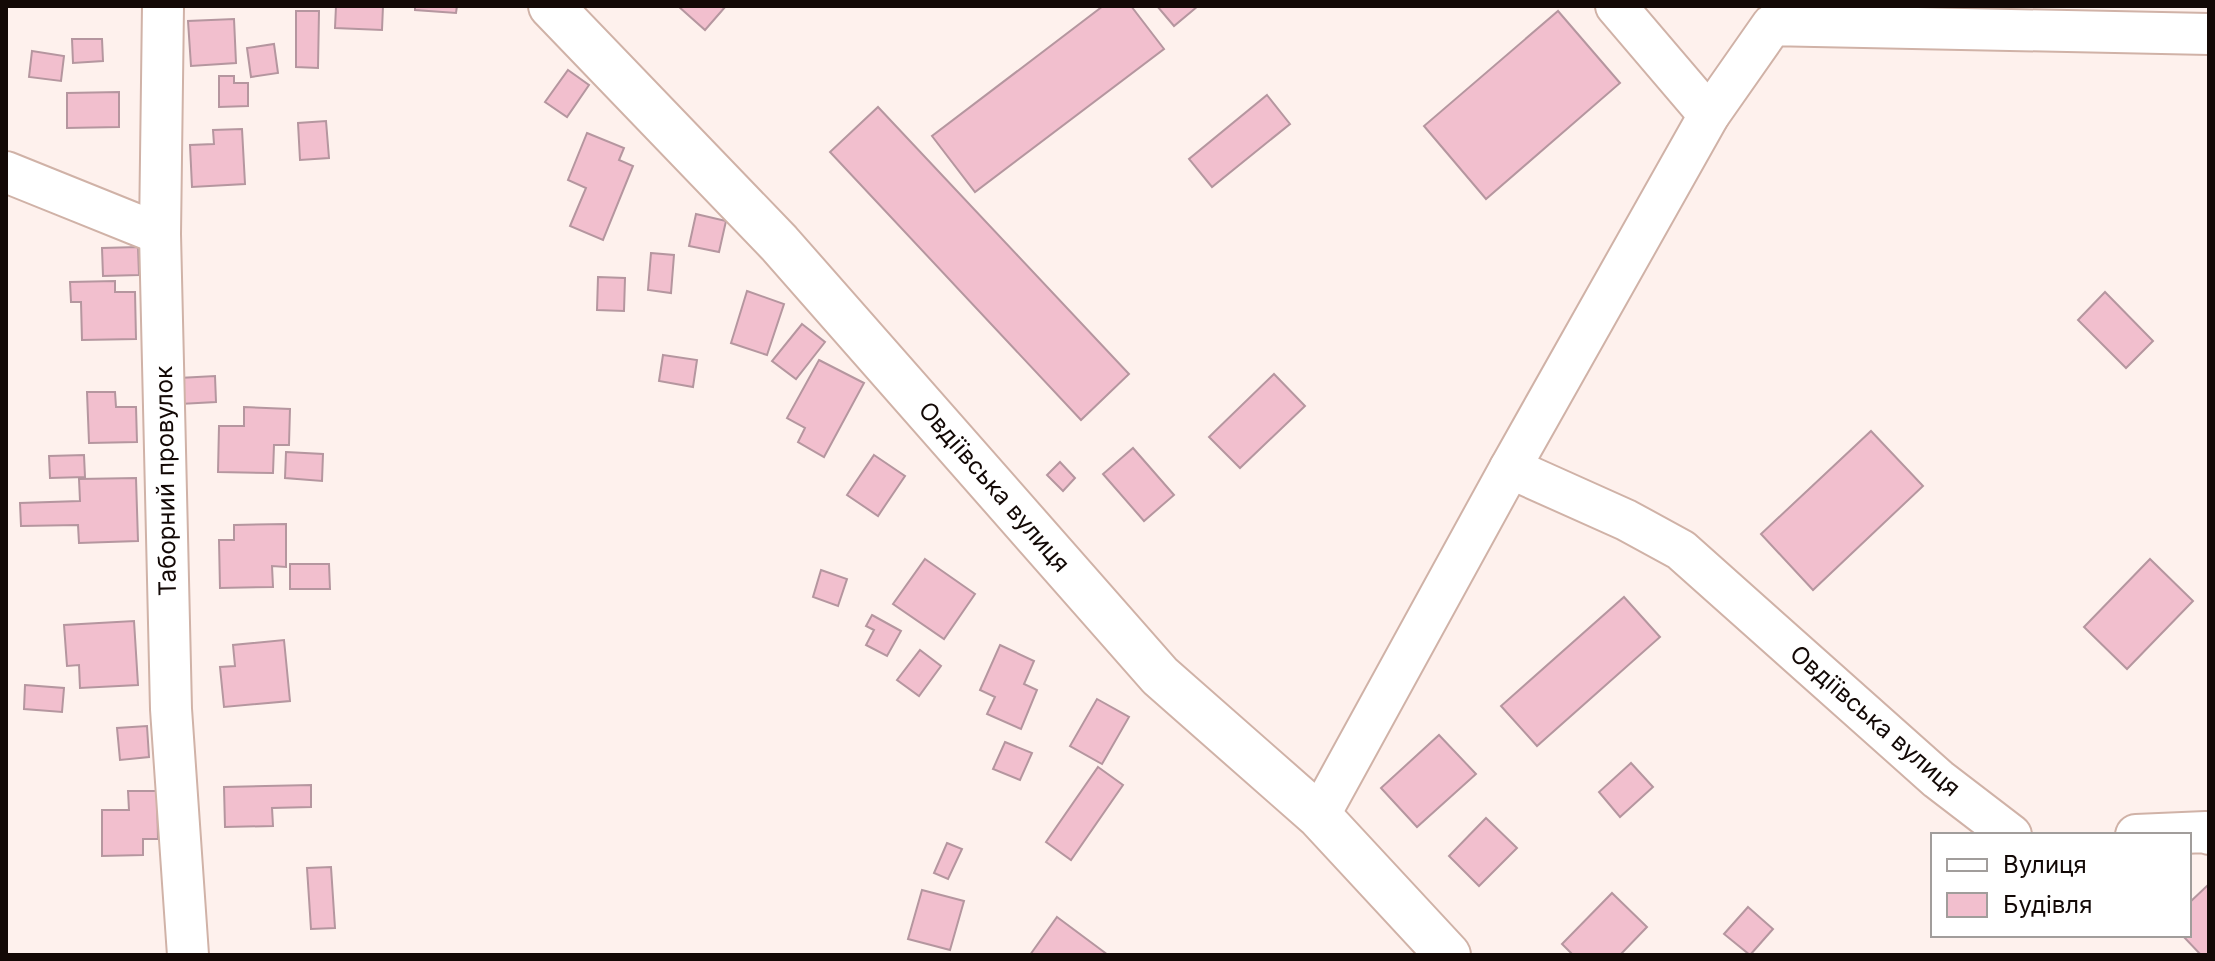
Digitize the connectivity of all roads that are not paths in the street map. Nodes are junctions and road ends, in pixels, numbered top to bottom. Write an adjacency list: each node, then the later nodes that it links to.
1 (163, 6): 7 (street, Таборний провулок)
2 (551, 6): 9 (main road, Овдіївська вулиця)
3 (1616, 6): 5 (street)
4 (2209, 34): 5 (street)
5 (1709, 115): 8 (street)
6 (6, 172): 7 (street)
7 (160, 234): 13 (street, Таборний провулок)
8 (1510, 468): 9 (street); 10 (street, Овдіївська вулиця)
9 (1319, 816): 14 (main road, Овдіївська вулиця)
10 (2008, 833)
11 (2183, 833): 12 (street)
12 (2209, 834)
13 (188, 955)
14 (1448, 955)

